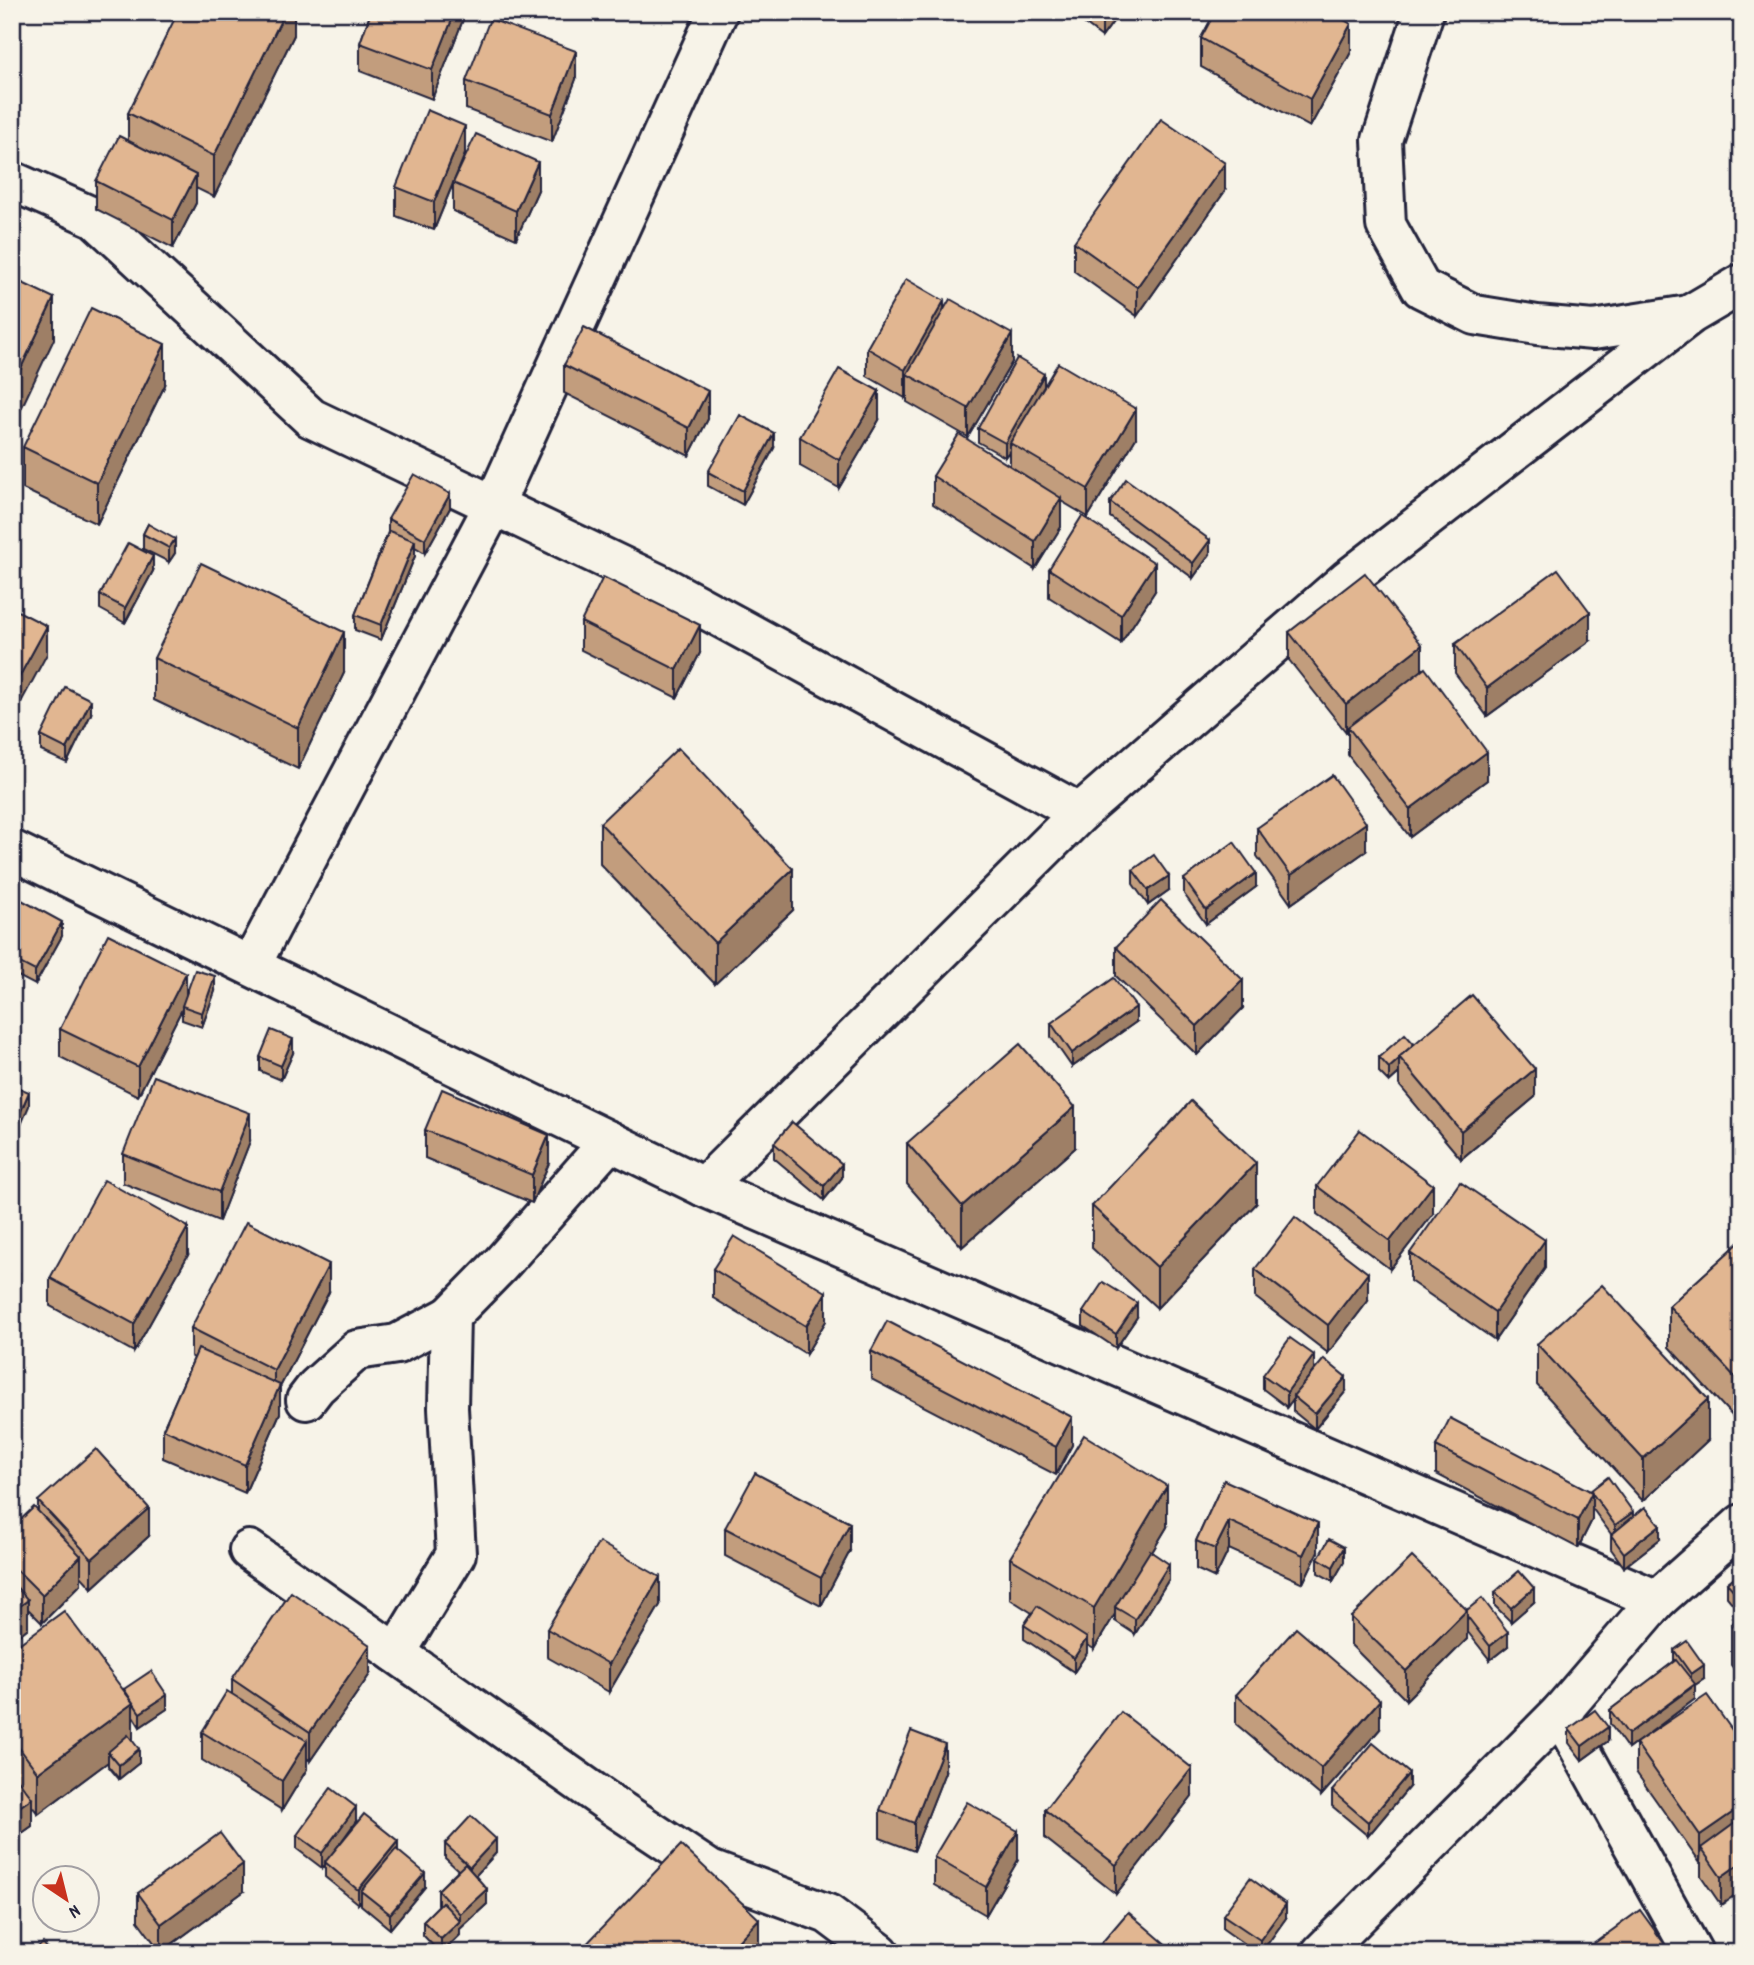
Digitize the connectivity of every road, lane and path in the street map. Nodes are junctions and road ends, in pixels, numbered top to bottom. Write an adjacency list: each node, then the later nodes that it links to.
1 (718, 12): 6 (street)
2 (1424, 12): 5 (street)
3 (12, 181): 6 (street)
4 (1742, 284): 5 (street)
5 (1691, 314): 7 (street)
6 (494, 505): 7 (street); 9 (street)
7 (1080, 813): 11 (street)
8 (12, 849): 9 (street)
9 (251, 965): 10 (street)
10 (610, 1141): 11 (street); 12 (street)
11 (704, 1187): 16 (street)
12 (450, 1316): 13 (street); 17 (street)
13 (306, 1400)
14 (1742, 1524): 16 (street)
15 (249, 1550): 17 (street)
16 (1657, 1600): 18 (street)
17 (396, 1653): 19 (street)
18 (1560, 1713): 20 (street); 21 (street)
19 (880, 1953)
20 (1321, 1953)
21 (1693, 1953)

